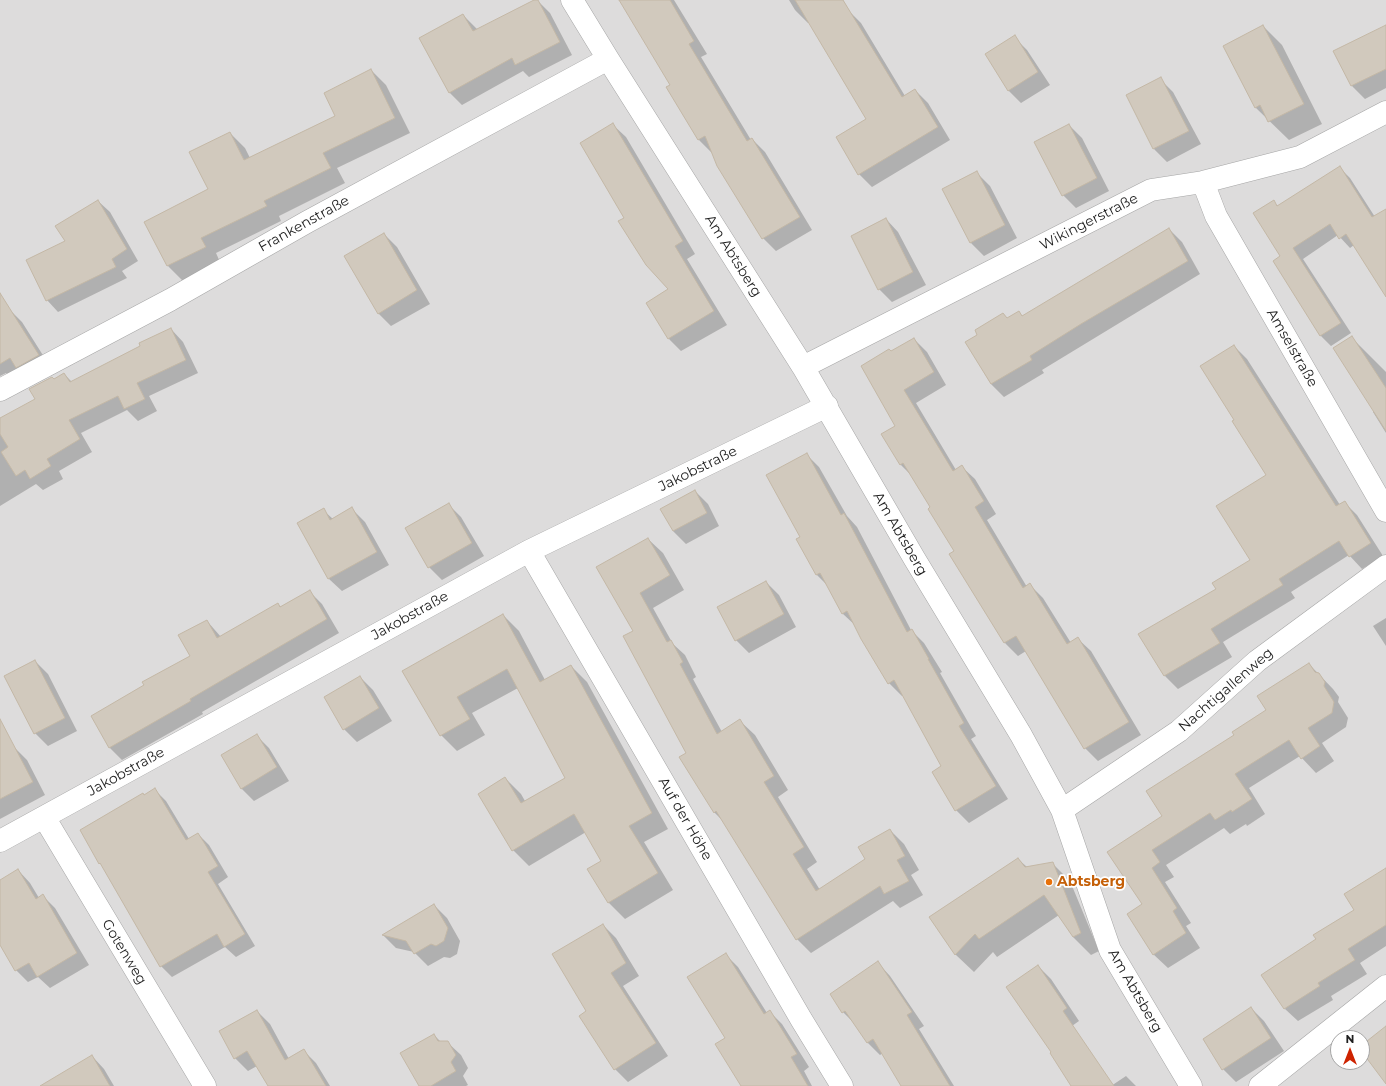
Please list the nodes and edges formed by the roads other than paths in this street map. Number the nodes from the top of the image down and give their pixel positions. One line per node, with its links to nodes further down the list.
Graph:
1 (572, 0): 2 (street, Am Abtsberg)
2 (608, 59): 5 (street, Am Abtsberg); 6 (street, Frankenstraße)
3 (1386, 112): 4 (street, Wikingerstraße)
4 (1203, 182): 5 (street, Wikingerstraße); 8 (street, Amselstraße)
5 (803, 367): 7 (street, Am Abtsberg)
6 (0, 390)
7 (827, 406): 9 (street, Jakobstraße); 11 (street, Am Abtsberg)
8 (1386, 511)
9 (529, 551): 12 (street, Jakobstraße); 16 (street, Auf der Höhe)
10 (1386, 566): 11 (street, Nachtigallenweg)
11 (1062, 810): 17 (street, Am Abtsberg)
12 (44, 817): 13 (street, Jakobstraße); 15 (street, Gotenweg)
13 (0, 841)
14 (1386, 986): 18 (street)
15 (205, 1086)
16 (842, 1086)
17 (1191, 1086)
18 (1260, 1086)

